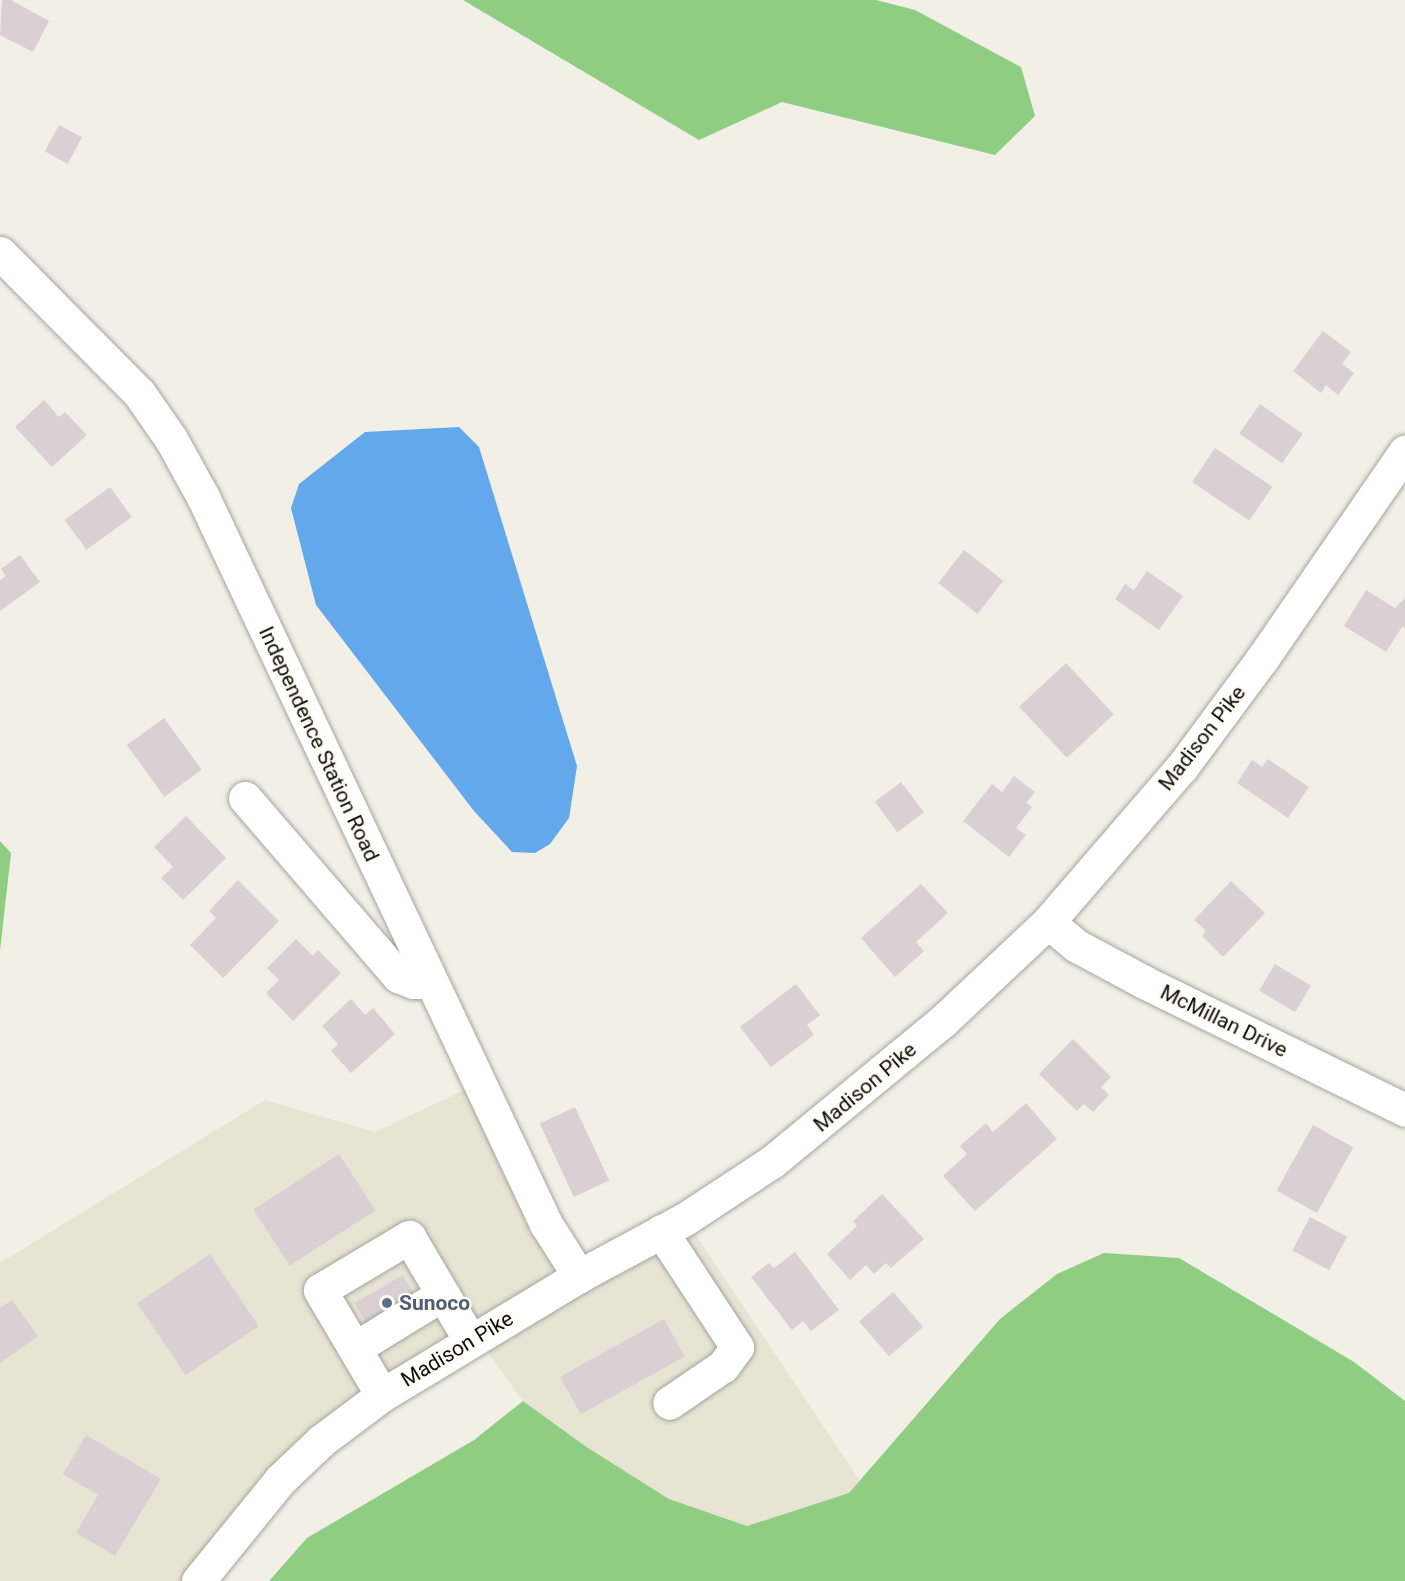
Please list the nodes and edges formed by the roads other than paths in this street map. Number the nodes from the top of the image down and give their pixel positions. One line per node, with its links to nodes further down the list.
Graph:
1 (0, 253): 5 (main road, Independence Station Road)
2 (1405, 452): 4 (main road, Madison Pike)
3 (245, 798): 5 (main road)
4 (1048, 922): 6 (main road, McMillan Drive); 7 (main road, Madison Pike)
5 (431, 982): 8 (main road, Independence Station Road)
6 (1405, 1110)
7 (661, 1231): 8 (main road, Madison Pike); 13 (main road)
8 (579, 1276): 10 (main road, Madison Pike)
9 (443, 1294): 10 (main road); 11 (main road); 11 (main road)
10 (470, 1340): 12 (main road, Madison Pike)
11 (355, 1348): 12 (main road)
12 (382, 1395): 14 (main road, Madison Pike)
13 (669, 1403)
14 (198, 1581)

